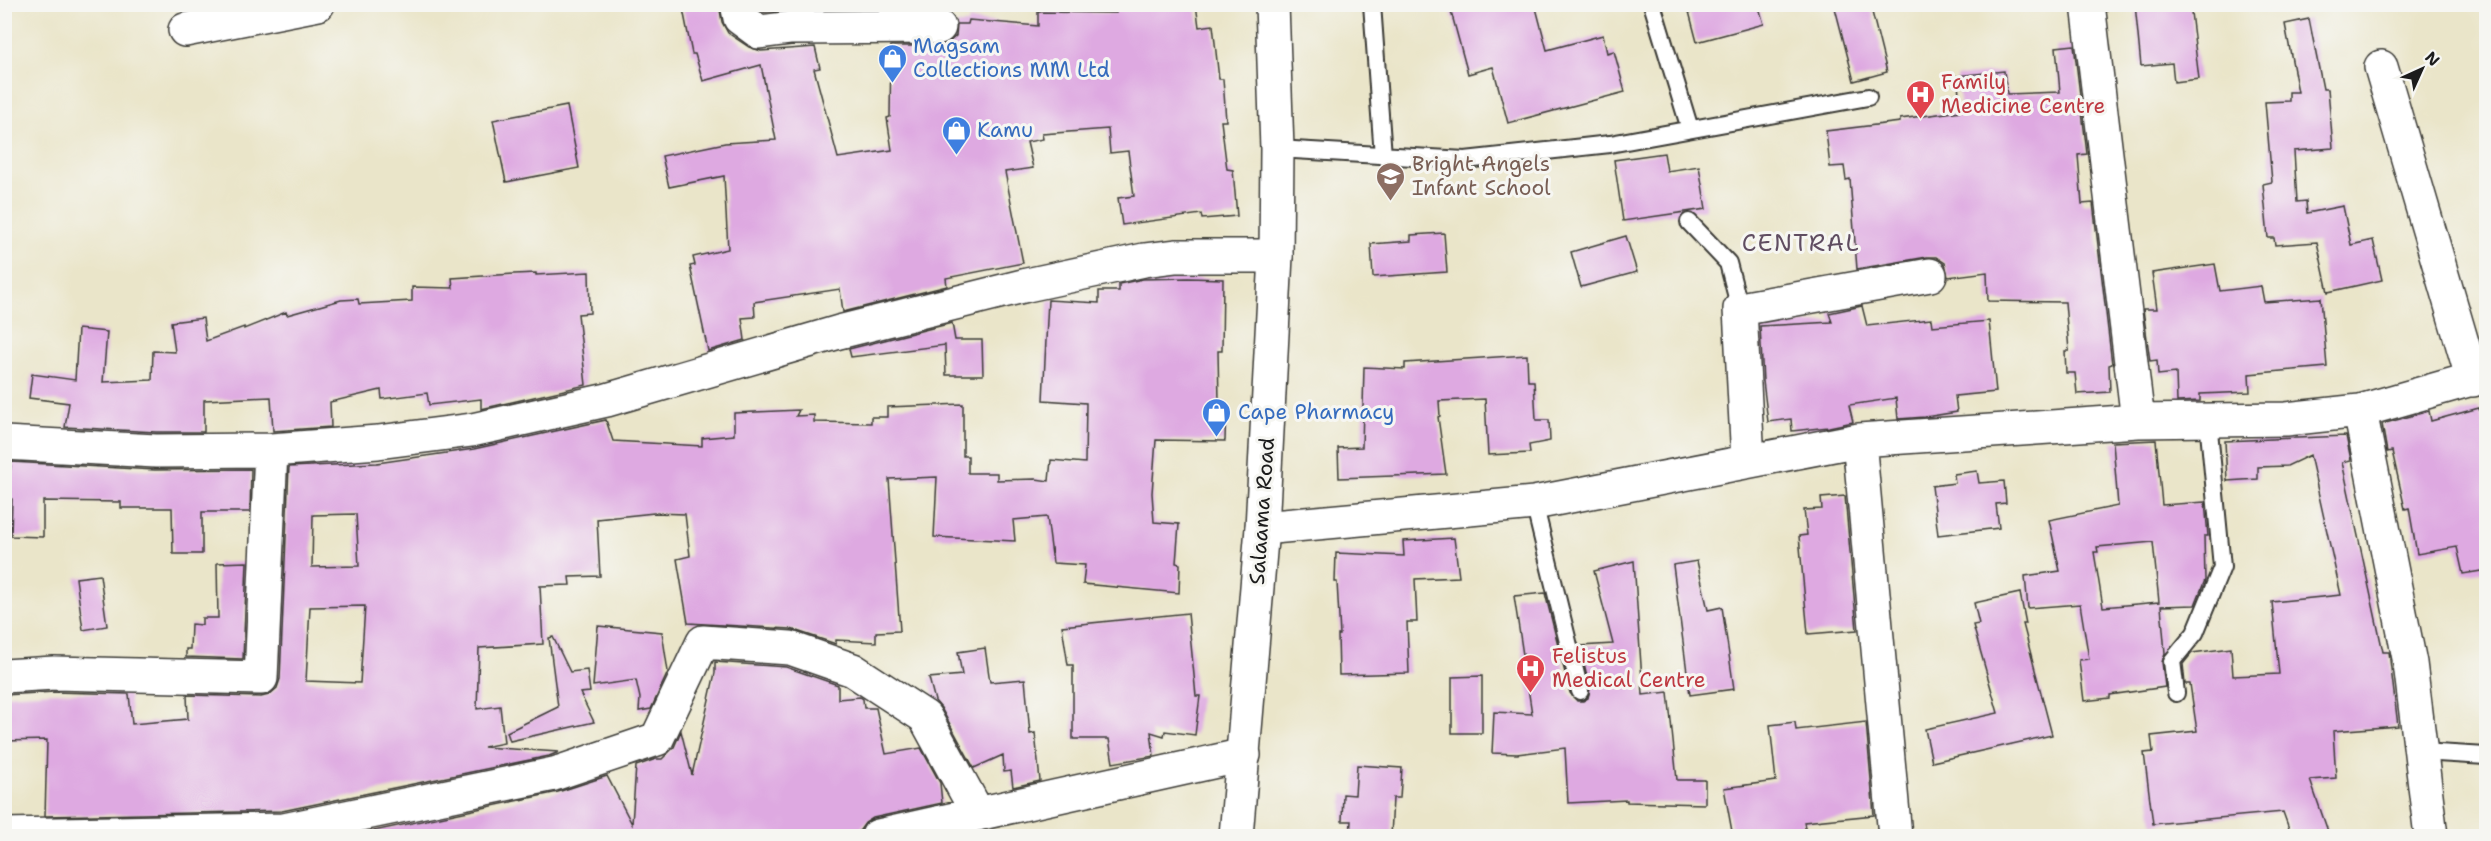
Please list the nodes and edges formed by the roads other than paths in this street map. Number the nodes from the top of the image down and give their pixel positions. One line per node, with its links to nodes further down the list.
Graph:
1 (318, 4): 8 (street)
2 (737, 4): 7 (street)
3 (1272, 4): 12 (street, Salaama Road)
4 (1372, 4): 13 (lane)
5 (1652, 4): 11 (lane)
6 (2088, 4): 21 (street)
7 (939, 27)
8 (184, 30)
9 (2381, 67): 18 (street)
10 (1868, 97): 11 (lane)
11 (1690, 129): 13 (lane)
12 (1277, 149): 13 (lane); 15 (street, Salaama Road)
13 (1383, 156)
14 (1689, 222): 17 (lane)
15 (1276, 256): 24 (street); 27 (street, Salaama Road)
16 (1930, 275): 17 (street)
17 (1740, 309): 25 (street)
18 (2480, 378): 19 (street)
19 (2360, 411): 20 (street); 31 (street)
20 (2208, 420): 21 (street); 30 (lane)
21 (2138, 421): 22 (street)
22 (1859, 440): 25 (street); 36 (street)
23 (4, 443): 24 (street)
24 (271, 450): 28 (street)
25 (1748, 461): 26 (street)
26 (1533, 502): 27 (street); 29 (lane)
27 (1262, 528): 32 (street, Salaama Road)
28 (4, 676)
29 (1580, 691)
30 (2176, 693)
31 (2421, 752): 33 (lane); 39 (street)
32 (1244, 755): 34 (street); 38 (street, Salaama Road)
33 (2487, 756)
34 (978, 814): 35 (street); 37 (street)
35 (4, 835)
36 (1888, 836)
37 (878, 837)
38 (1236, 837)
39 (2431, 837)

